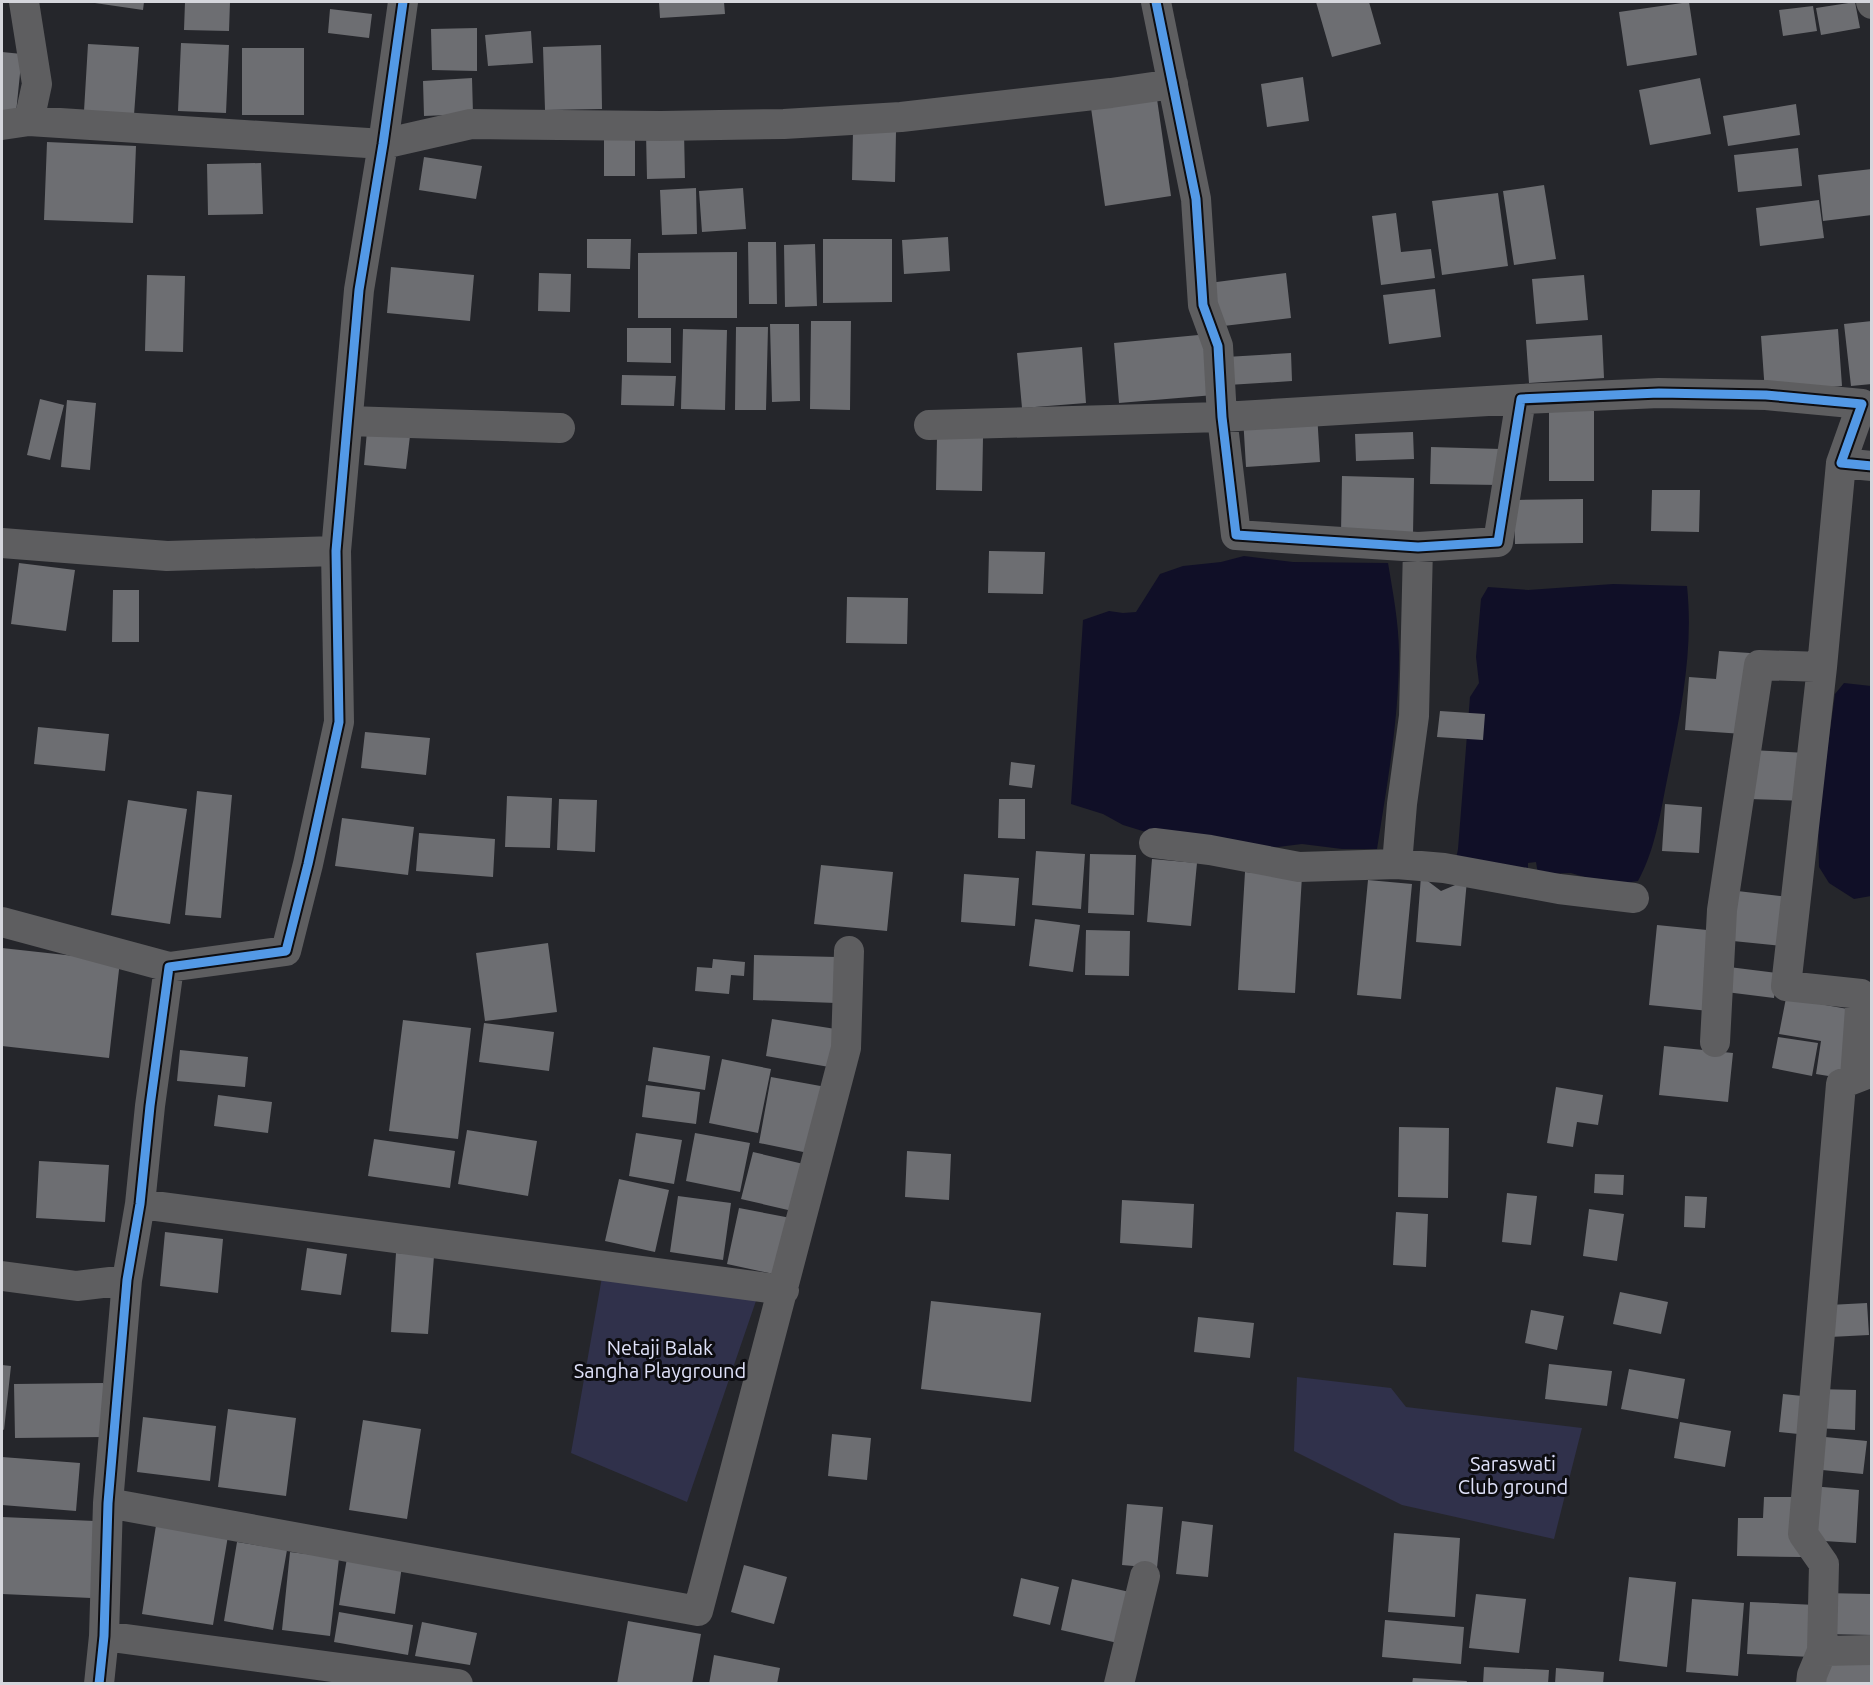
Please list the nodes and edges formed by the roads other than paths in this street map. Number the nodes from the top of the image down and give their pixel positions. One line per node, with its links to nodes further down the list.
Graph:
1 (24, 2): 5 (street)
2 (403, 2): 6 (street)
3 (1156, 2): 4 (street)
4 (1173, 84): 6 (street); 9 (street)
5 (15, 123): 6 (street)
6 (383, 144): 10 (street)
7 (1521, 399): 8 (street); 9 (street); 16 (street)
8 (1867, 404): 13 (street)
9 (1222, 417): 11 (street); 16 (street)
10 (348, 421): 12 (street); 17 (street)
11 (929, 426)
12 (560, 428)
13 (1841, 463): 14 (street); 18 (street)
14 (1872, 466)
15 (2, 543): 17 (street)
16 (1418, 547): 20 (street)
17 (336, 551): 24 (street)
18 (1822, 667): 25 (street); 26 (street)
19 (1154, 843): 20 (street)
20 (1397, 864): 21 (street)
21 (1634, 898)
22 (2, 922): 24 (street)
23 (849, 951): 30 (street)
24 (169, 967): 27 (street)
25 (1715, 1042)
26 (1863, 1075): 35 (street)
27 (140, 1204): 29 (street); 30 (street)
28 (2, 1276): 29 (street)
29 (127, 1280): 31 (street)
30 (784, 1290): 31 (street)
31 (108, 1503): 33 (street)
32 (1145, 1576): 38 (street)
33 (104, 1636): 36 (street); 37 (street)
34 (1872, 1650): 35 (street)
35 (1822, 1651): 39 (street)
36 (99, 1683)
37 (458, 1683)
38 (1119, 1683)
39 (1811, 1683)

